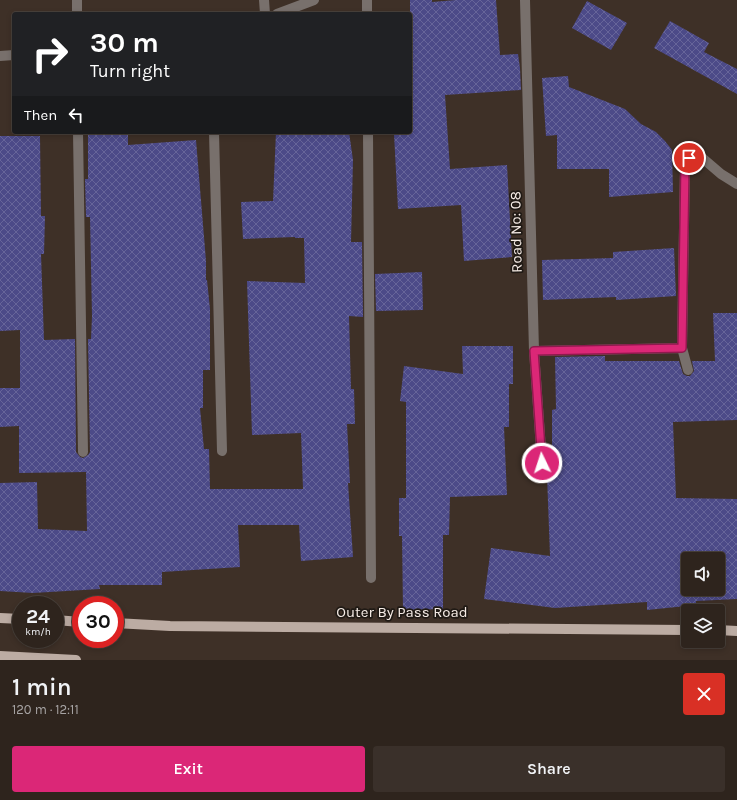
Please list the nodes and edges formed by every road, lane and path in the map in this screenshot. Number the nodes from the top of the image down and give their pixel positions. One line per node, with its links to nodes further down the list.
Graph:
1 (77, 0): 6 (street)
2 (264, 0): 7 (street)
3 (314, 0): 8 (street)
4 (367, 0): 9 (street)
5 (525, 0): 17 (street, Road No: 08)
6 (77, 12)
7 (265, 12)
8 (282, 12)
9 (367, 12)
10 (12, 55): 11 (street)
11 (0, 56)
12 (78, 134): 20 (street)
13 (214, 134): 19 (street)
14 (368, 134): 22 (street)
15 (737, 184): 16 (street)
16 (682, 348): 17 (street); 18 (street)
17 (534, 351): 21 (street, Road No: 08)
18 (688, 370)
19 (222, 451)
20 (83, 452)
21 (542, 463)
22 (371, 578)
23 (0, 618): 24 (main road)
24 (12, 619)
25 (124, 623): 26 (main road, Outer By Pass Road)
26 (681, 630)
27 (725, 630): 28 (main road)
28 (737, 630)
29 (0, 656): 30 (main road)
30 (76, 660)

